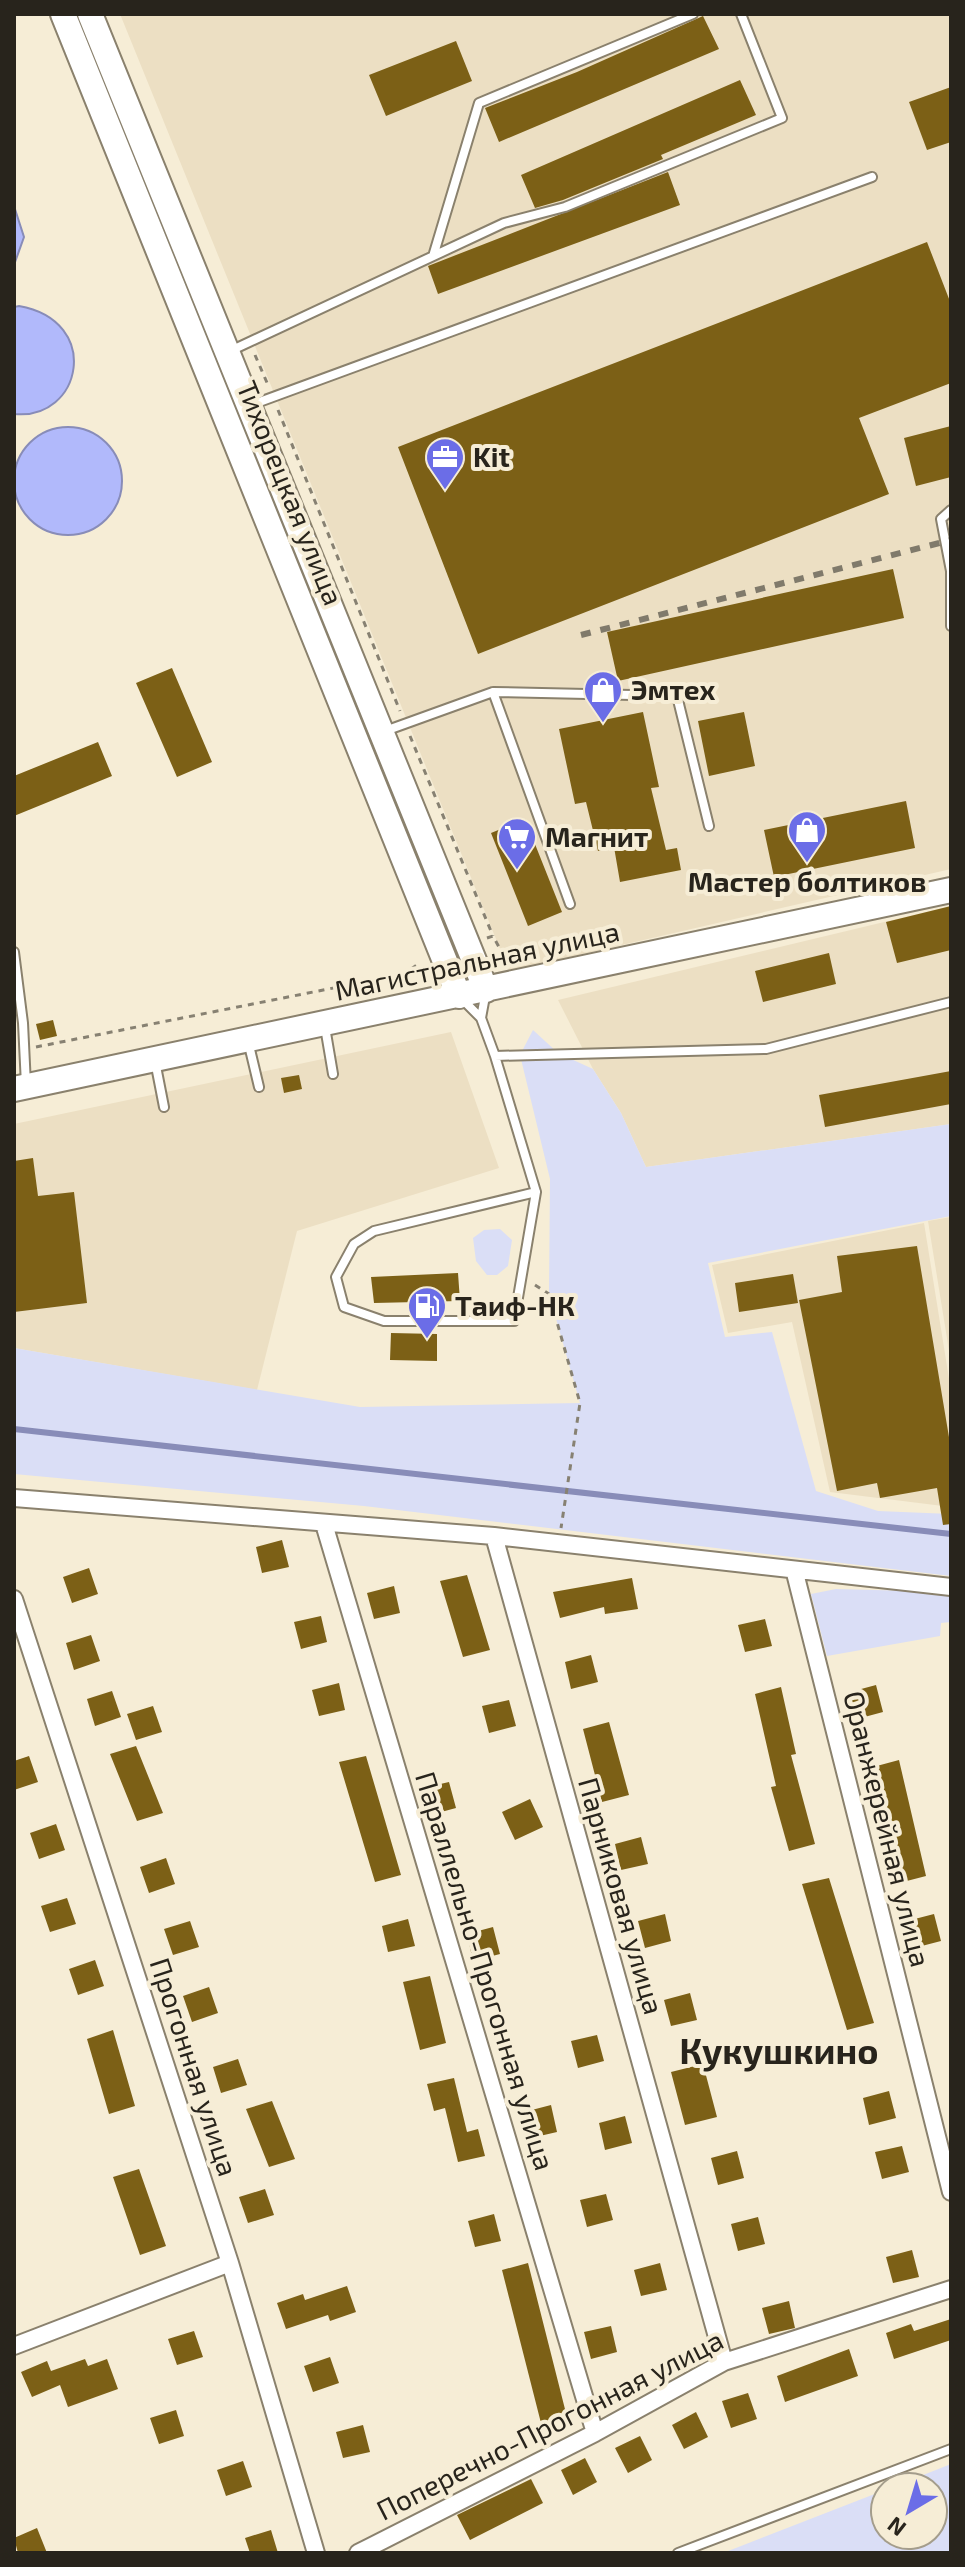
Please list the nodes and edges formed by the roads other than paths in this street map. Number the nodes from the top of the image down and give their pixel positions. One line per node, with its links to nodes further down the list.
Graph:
1 (63, 14): 18 (main road, Тихорецкая улица)
2 (90, 14): 7 (main road, Тихорецкая улица)
3 (693, 14): 6 (lane)
4 (741, 14): 6 (lane)
5 (872, 177): 8 (lane)
6 (434, 253): 7 (lane)
7 (238, 347): 8 (main road, Тихорецкая улица)
8 (250, 406): 12 (main road, Тихорецкая улица)
9 (951, 510): 10 (lane)
10 (951, 626)
11 (493, 692): 12 (lane); 13 (lane); 15 (lane)
12 (381, 732): 17 (main road, Тихорецкая улица)
13 (709, 826)
14 (951, 890): 17 (main road, Магистральная улица)
15 (570, 904)
16 (14, 952): 26 (lane)
17 (486, 990): 18 (main road, Магистральная улица); 20 (lane)
18 (459, 996): 20 (lane); 21 (main road, Магистральная улица)
19 (951, 1002): 23 (lane)
20 (481, 1018): 23 (lane)
21 (324, 1023): 22 (main road, Магистральная улица); 25 (lane)
22 (247, 1038): 24 (main road, Магистральная улица); 27 (lane)
23 (495, 1056): 29 (lane)
24 (154, 1058): 26 (main road, Магистральная улица); 28 (lane)
25 (333, 1074)
26 (20, 1087)
27 (259, 1087)
28 (164, 1107)
29 (536, 1192): 29 (lane)
30 (14, 1498): 31 (street)
31 (324, 1524): 32 (street); 41 (street, Параллельно-Прогонная улица)
32 (494, 1536): 33 (street); 40 (street, Парниковая улица)
33 (795, 1573): 34 (street); 36 (street, Оранжерейная улица)
34 (951, 1587)
35 (14, 1599): 37 (street, Прогонная улица)
36 (951, 2192)
37 (230, 2263): 39 (street); 43 (street, Прогонная улица)
38 (951, 2289): 40 (street, Поперечно-Прогонная улица)
39 (14, 2346)
40 (724, 2362): 41 (street, Поперечно-Прогонная улица)
41 (595, 2433): 44 (street, Поперечно-Прогонная улица)
42 (951, 2449): 45 (lane)
43 (316, 2553)
44 (358, 2553)
45 (678, 2553)

